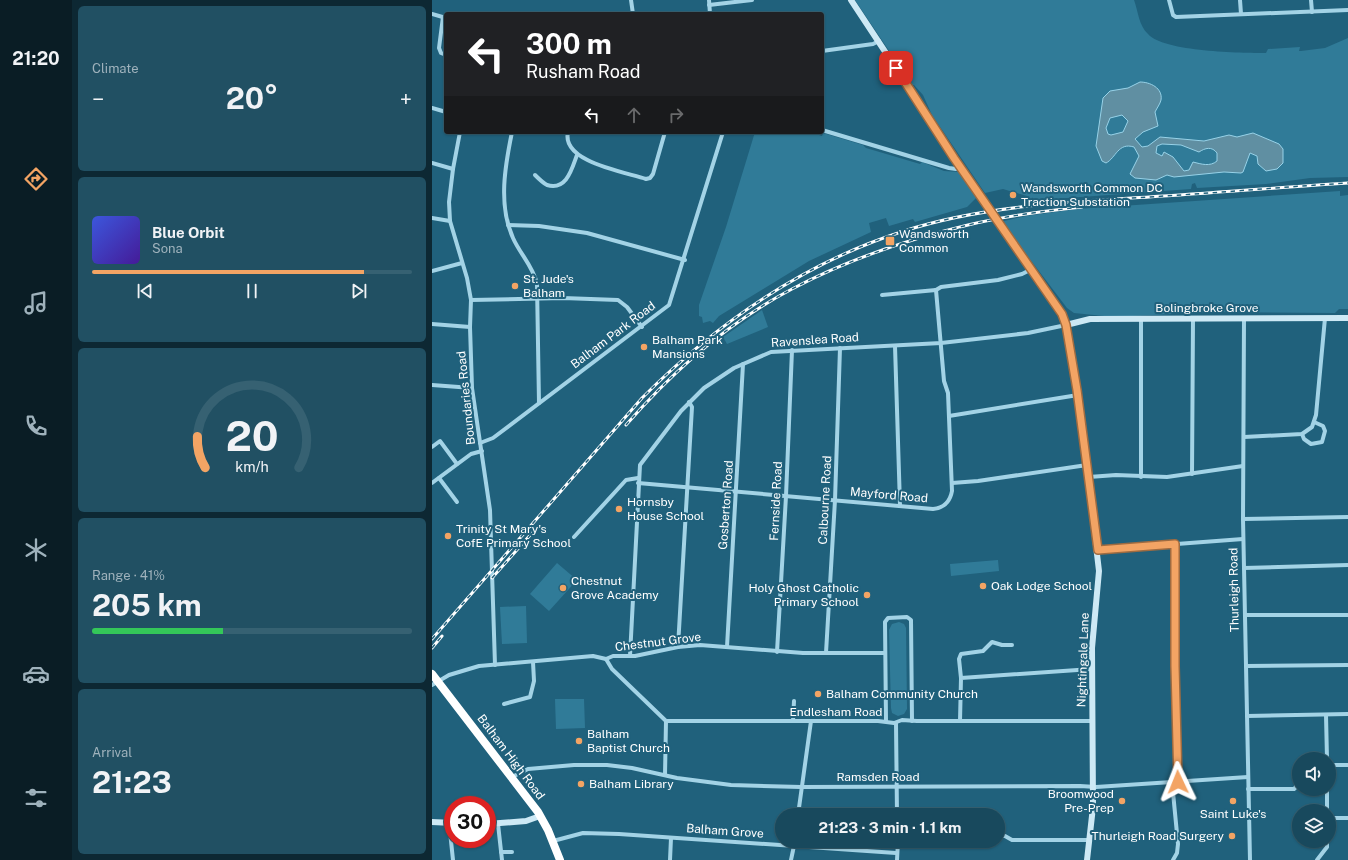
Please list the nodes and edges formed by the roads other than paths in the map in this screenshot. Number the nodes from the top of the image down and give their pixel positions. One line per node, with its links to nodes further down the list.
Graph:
1 (631, 0): 10 (street)
2 (709, 0): 8 (street)
3 (752, 0): 8 (street)
4 (851, 0): 17 (main road, Nightingale Lane)
5 (1169, 0): 14 (street)
6 (1240, 0): 14 (street)
7 (1311, 0): 12 (street)
8 (709, 5): 11 (street)
9 (1348, 10): 12 (street)
10 (633, 12)
11 (710, 12)
12 (1312, 12): 14 (street)
13 (432, 14): 15 (street)
14 (1241, 14)
15 (444, 18)
16 (444, 23): 19 (street)
17 (879, 41): 18 (street); 30 (main road, Nightingale Lane)
18 (824, 51)
19 (444, 54)
20 (432, 108): 21 (street)
21 (444, 111)
22 (824, 131): 30 (street)
23 (460, 134): 31 (street, Boundaries Road)
24 (512, 134): 35 (street)
25 (568, 134): 28 (street)
26 (664, 134): 28 (street)
27 (722, 134): 36 (street, Balham Park Road)
28 (577, 155): 32 (street)
29 (432, 163): 31 (street)
30 (961, 167): 38 (main road, Nightingale Lane, bridge)
31 (453, 169): 34 (street, Boundaries Road)
32 (535, 175)
33 (432, 218): 34 (street)
34 (450, 222): 37 (street, Boundaries Road)
35 (508, 225): 36 (street); 42 (street)
36 (685, 260): 52 (street, Balham Park Road)
37 (462, 263): 39 (street); 43 (street, Boundaries Road)
38 (1030, 270): 40 (street); 50 (main road, Nightingale Lane)
39 (432, 271)
40 (936, 290): 41 (street); 53 (street, Mayford Road)
41 (882, 295)
42 (538, 299): 43 (street); 52 (street); 62 (street)
43 (471, 300): 51 (street, Boundaries Road)
44 (1325, 318): 45 (main road, Bolingbroke Grove); 48 (main road, Bolingbroke Grove); 64 (street)
45 (1348, 318)
46 (1141, 319): 47 (main road, Bolingbroke Grove); 50 (main road, Bolingbroke Grove); 75 (street)
47 (1193, 319): 48 (main road, Bolingbroke Grove); 73 (street)
48 (1244, 319): 66 (street, Thurleigh Road)
49 (432, 324): 51 (street)
50 (1066, 325): 53 (street, Ravenslea Road); 60 (main road, Nightingale Lane)
51 (470, 327): 59 (street, Boundaries Road)
52 (642, 327): 62 (street, Balham Park Road)
53 (941, 343): 54 (street, Ravenslea Road); 63 (street, Mayford Road)
54 (895, 346): 55 (street, Ravenslea Road); 86 (street)
55 (840, 348): 56 (street, Ravenslea Road); 84 (street, Calbourne Road)
56 (792, 350): 57 (street, Ravenslea Road); 83 (street, Fernside Road)
57 (743, 364): 61 (street, Ravenslea Road); 82 (street, Gosberton Road)
58 (432, 385): 59 (street)
59 (472, 388): 67 (street, Boundaries Road)
60 (1078, 395): 63 (street); 71 (main road, Nightingale Lane)
61 (689, 402): 77 (street, Ravenslea Road); 81 (street)
62 (539, 403): 67 (street, Balham Park Road)
63 (949, 416): 79 (street, Mayford Road)
64 (1314, 422): 65 (street); 65 (street)
65 (1302, 434): 66 (street)
66 (1244, 437): 72 (street, Thurleigh Road)
67 (480, 443): 69 (street, Boundaries Road)
68 (432, 447): 70 (street)
69 (482, 451): 70 (street); 106 (street, Boundaries Road)
70 (457, 464): 76 (street)
71 (1087, 465): 74 (main road, Nightingale Lane); 79 (street)
72 (1243, 466): 73 (street); 88 (street, Thurleigh Road)
73 (1192, 474): 75 (street)
74 (1089, 477): 75 (street); 92 (main road, Nightingale Lane)
75 (1140, 477)
76 (439, 478): 78 (street); 85 (street)
77 (638, 478): 80 (street, Ravenslea Road); 89 (street)
78 (432, 483)
79 (952, 483): 86 (street, Mayford Road)
80 (638, 484): 81 (street, Mayford Road); 103 (street, Ravenslea Road)
81 (688, 487): 82 (street, Mayford Road); 98 (street)
82 (736, 492): 83 (street, Mayford Road); 99 (street, Gosberton Road)
83 (786, 496): 84 (street, Mayford Road); 100 (street, Fernside Road)
84 (835, 500): 86 (street, Mayford Road); 101 (street, Calbourne Road)
85 (457, 502)
86 (900, 506)
87 (1348, 517): 88 (street)
88 (1243, 519): 90 (street, Thurleigh Road)
89 (574, 537)
90 (1243, 539): 91 (street); 94 (street, Thurleigh Road)
91 (1175, 544): 92 (street); 133 (street)
92 (1098, 550): 109 (main road, Nightingale Lane)
93 (1348, 565): 94 (street)
94 (1244, 568): 95 (street, Thurleigh Road)
95 (1245, 615): 96 (street); 108 (street, Thurleigh Road)
96 (1348, 615)
97 (1012, 645): 111 (street)
98 (678, 647): 99 (street, Chestnut Grove); 103 (street, Chestnut Grove)
99 (727, 647): 100 (street, Chestnut Grove)
100 (776, 652): 101 (street, Chestnut Grove)
101 (826, 653): 102 (street, Chestnut Grove)
102 (885, 653): 121 (street); 124 (street)
103 (630, 656): 104 (street, Chestnut Grove)
104 (606, 659): 105 (street, Chestnut Grove); 118 (street)
105 (532, 662): 106 (street, Chestnut Grove); 114 (street)
106 (496, 665): 112 (street, Chestnut Grove)
107 (1348, 665): 108 (street)
108 (1246, 666): 117 (street, Thurleigh Road)
109 (1092, 669): 111 (street); 123 (main road, Nightingale Lane)
110 (432, 674): 112 (highway, Balham High Road)
111 (961, 678): 122 (street)
112 (435, 683): 130 (highway, Balham High Road)
113 (794, 701): 119 (street)
114 (504, 704)
115 (1348, 714): 116 (street)
116 (1326, 715): 117 (street); 126 (street)
117 (1247, 716): 131 (street, Thurleigh Road)
118 (666, 721): 119 (street, Endlesham Road); 129 (street)
119 (793, 721): 120 (street, Endlesham Road)
120 (811, 721): 124 (street, Endlesham Road); 135 (street)
121 (912, 721): 122 (street, Endlesham Road); 125 (street, Endlesham Road)
122 (960, 721): 123 (street, Endlesham Road)
123 (1092, 721): 136 (main road, Nightingale Lane)
124 (886, 722): 125 (street, Endlesham Road)
125 (896, 723): 134 (street)
126 (1327, 752)
127 (1336, 765): 128 (street)
128 (1348, 765)
129 (665, 775): 130 (street, Ramsden Road); 135 (street, Ramsden Road)
130 (512, 777): 141 (highway, Balham High Road)
131 (1248, 777): 133 (street, Ramsden Road); 137 (street, Thurleigh Road)
132 (1172, 782): 133 (street, Ramsden Road); 136 (street, Ramsden Road); 167 (street)
133 (1178, 782)
134 (897, 786): 135 (street, Ramsden Road); 136 (street, Ramsden Road); 140 (street)
135 (801, 787): 139 (street)
136 (1092, 787): 149 (main road, Nightingale Lane)
137 (1248, 789): 138 (street); 168 (street, Thurleigh Road)
138 (1292, 789)
139 (799, 808)
140 (897, 808)
141 (540, 816): 146 (main road); 150 (highway, Balham High Road)
142 (1336, 818): 143 (street)
143 (1348, 818)
144 (432, 822): 145 (main road)
145 (444, 822)
146 (498, 824): 157 (street)
147 (1005, 836): 149 (street)
148 (671, 838): 150 (street, Balham Grove); 151 (street, Balham Grove); 163 (street)
149 (1090, 840): 166 (main road, Nightingale Lane)
150 (553, 841): 162 (highway, Balham High Road)
151 (775, 842)
152 (452, 848): 160 (street)
153 (794, 848): 164 (street)
154 (846, 848): 159 (street, Balham Grove)
155 (897, 848): 159 (street)
156 (1326, 848): 169 (street)
157 (501, 852): 158 (street); 161 (street)
158 (512, 852)
159 (896, 853): 165 (street)
160 (453, 860)
161 (502, 860)
162 (560, 860)
163 (670, 860)
164 (791, 860)
165 (897, 860)
166 (1087, 860)
167 (1173, 860)
168 (1250, 860)
169 (1317, 860)

